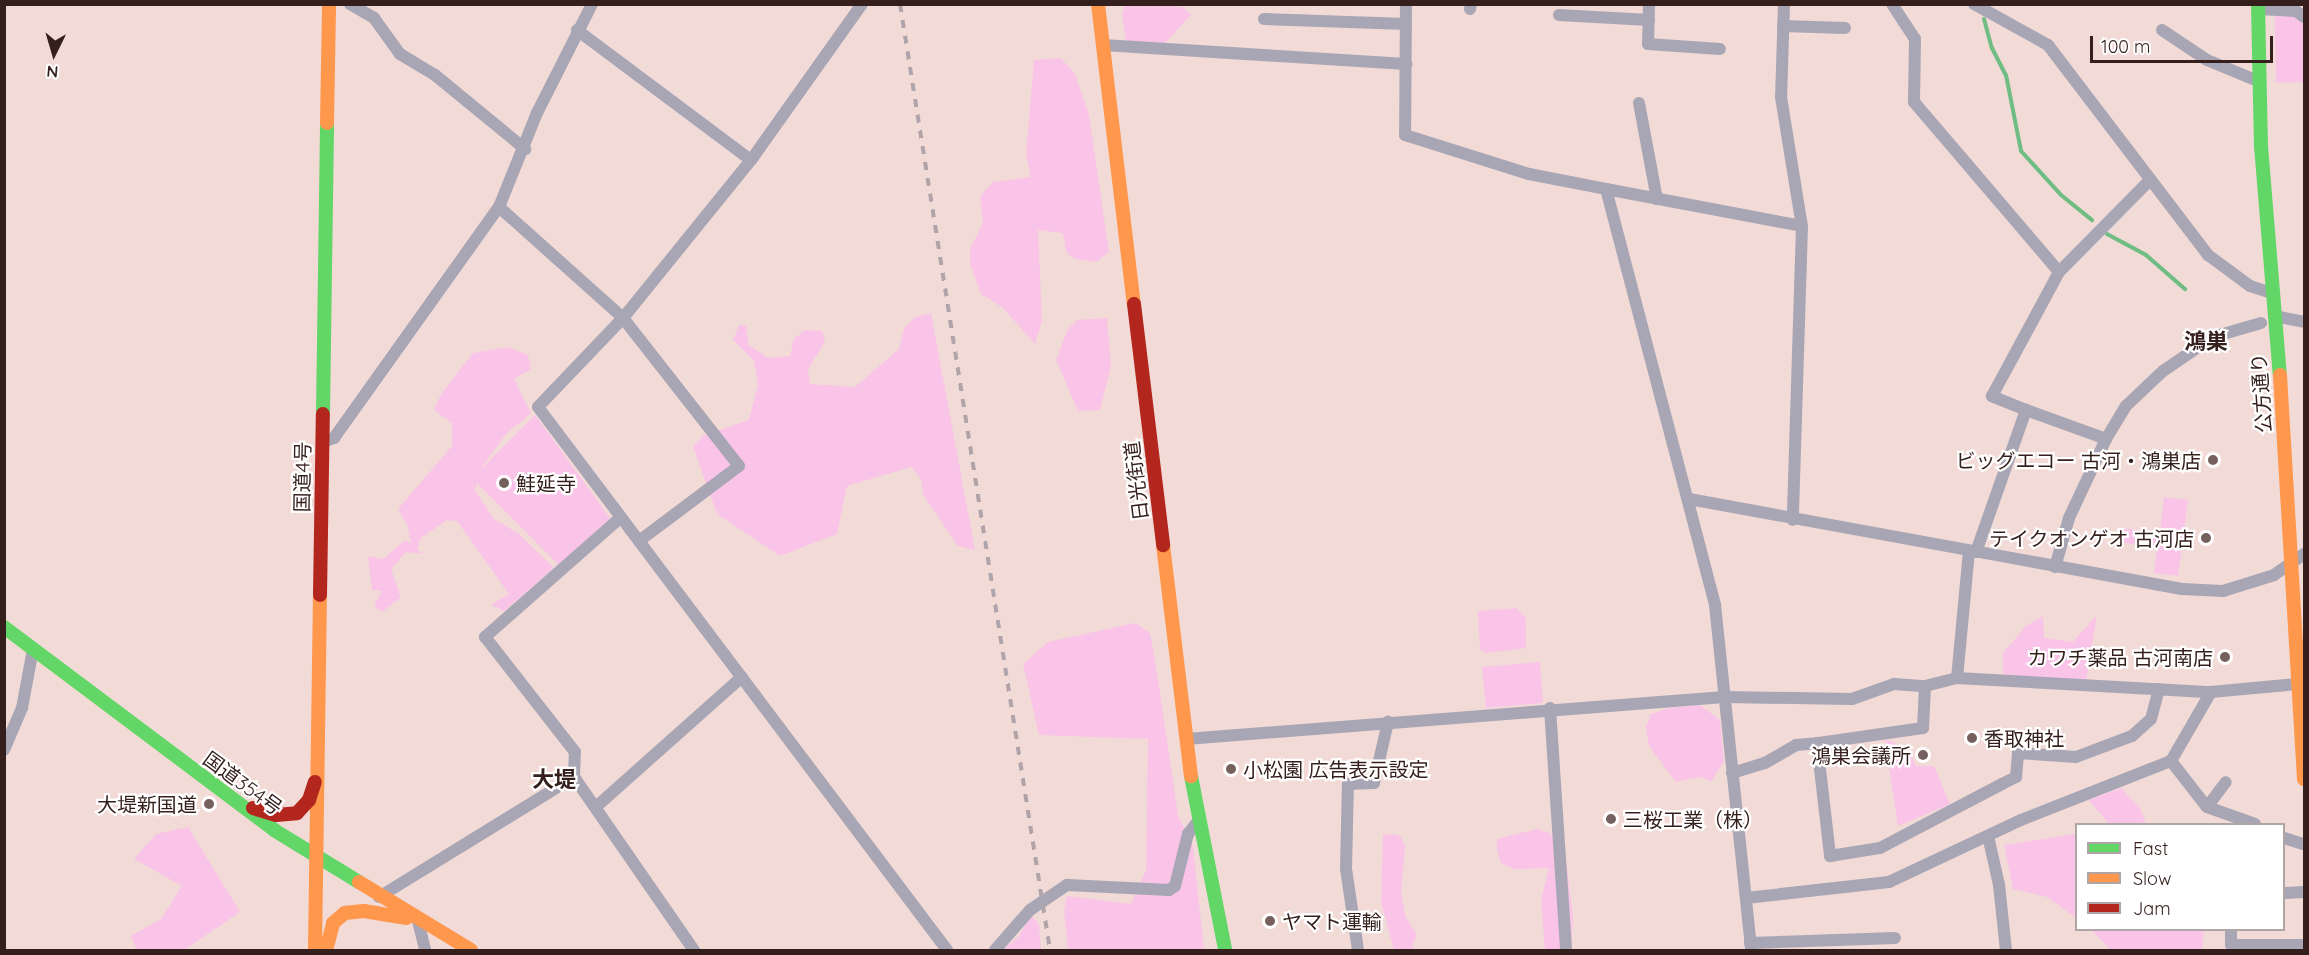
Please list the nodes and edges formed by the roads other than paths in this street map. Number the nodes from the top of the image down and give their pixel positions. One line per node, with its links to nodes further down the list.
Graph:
1 (329, 4): 41 (main road, 国道4号)
2 (350, 4): 26 (street)
3 (592, 4): 19 (street)
4 (862, 4): 27 (street)
5 (1098, 4): 21 (main road, 日光街道)
6 (1406, 4): 16 (street)
7 (1649, 4): 15 (street)
8 (1784, 4): 17 (street)
9 (1892, 4): 33 (street)
10 (1974, 4): 28 (street)
11 (2258, 7): 13 (street); 24 (main road, 公方通り)
12 (1559, 15): 15 (street)
13 (2304, 17)
14 (1264, 19): 16 (street)
15 (1649, 20): 22 (street)
16 (1406, 24): 23 (street)
17 (1784, 26): 18 (street); 32 (street)
18 (1845, 28)
19 (577, 30): 26 (street); 27 (street)
20 (2162, 30): 24 (street)
21 (1103, 45): 23 (street); 61 (main road, 日光街道)
22 (1720, 50)
23 (1406, 64): 29 (street)
24 (2260, 81): 34 (main road, 公方通り)
25 (1639, 103): 30 (street)
26 (525, 149): 31 (street)
27 (751, 160): 36 (street)
28 (2150, 180): 33 (street); 34 (street)
29 (1606, 189): 30 (street); 42 (street)
30 (1657, 199): 32 (street)
31 (499, 207): 36 (street); 41 (street)
32 (1802, 226): 44 (street)
33 (2059, 272): 39 (street)
34 (2272, 293): 35 (main road, 公方通り)
35 (2274, 316): 37 (street); 48 (main road, 公方通り)
36 (623, 318): 43 (street); 45 (street)
37 (2304, 322)
38 (2261, 323): 40 (street)
39 (2026, 410): 40 (street); 46 (street)
40 (2106, 439): 49 (street)
41 (322, 442): 65 (main road, 国道4号)
42 (1689, 499): 44 (street); 58 (street)
43 (620, 518): 45 (street); 67 (street)
44 (1793, 520): 46 (street)
45 (639, 541): 53 (street)
46 (1972, 552): 49 (street); 54 (street)
47 (2304, 554): 48 (street)
48 (2291, 565): 49 (street); 52 (main road, 公方通り)
49 (2055, 567)
50 (4, 627): 51 (main road, 国道354号)
51 (33, 649): 63 (street); 70 (main road, 国道354号)
52 (2300, 676): 57 (street); 68 (main road, 公方通り)
53 (742, 677): 71 (street); 93 (street)
54 (1957, 678): 55 (street); 56 (street)
55 (1925, 686): 58 (street); 62 (street)
56 (2159, 689): 57 (street); 62 (street)
57 (2211, 692): 64 (street)
58 (1724, 697): 59 (street); 66 (street)
59 (1550, 708): 60 (street); 97 (street)
60 (1388, 722): 61 (street); 96 (street)
61 (1186, 739): 73 (main road, 日光街道)
62 (1817, 743): 66 (street)
63 (4, 750)
64 (2171, 761): 72 (street); 75 (street)
65 (318, 767): 70 (main road); 78 (main road, 国道4号)
66 (1732, 773): 82 (street)
67 (574, 777): 71 (street); 81 (street)
68 (2304, 779)
69 (2226, 782): 72 (street)
70 (234, 801): 78 (main road, 国道354号)
71 (597, 806): 92 (street)
72 (2208, 807): 74 (street)
73 (1199, 820): 94 (street); 95 (main road, 日光街道)
74 (2250, 823)
75 (1988, 836): 82 (street); 98 (street)
76 (2285, 839): 77 (street)
77 (2304, 844)
78 (317, 858): 81 (main road, 国道354号); 88 (main road, 国道4号)
79 (2285, 892): 80 (street)
80 (2304, 892)
81 (379, 897): 83 (main road, 国道354号)
82 (1746, 898): 87 (street)
83 (418, 921): 89 (main road); 90 (street); 91 (main road, 国道354号)
84 (2231, 931): 86 (street)
85 (1895, 938): 87 (street)
86 (2304, 945)
87 (1750, 947)
88 (315, 951)
89 (326, 951)
90 (424, 951)
91 (471, 951)
92 (694, 951)
93 (947, 951)
94 (995, 951)
95 (1225, 951)
96 (1358, 951)
97 (1566, 951)
98 (2006, 951)

